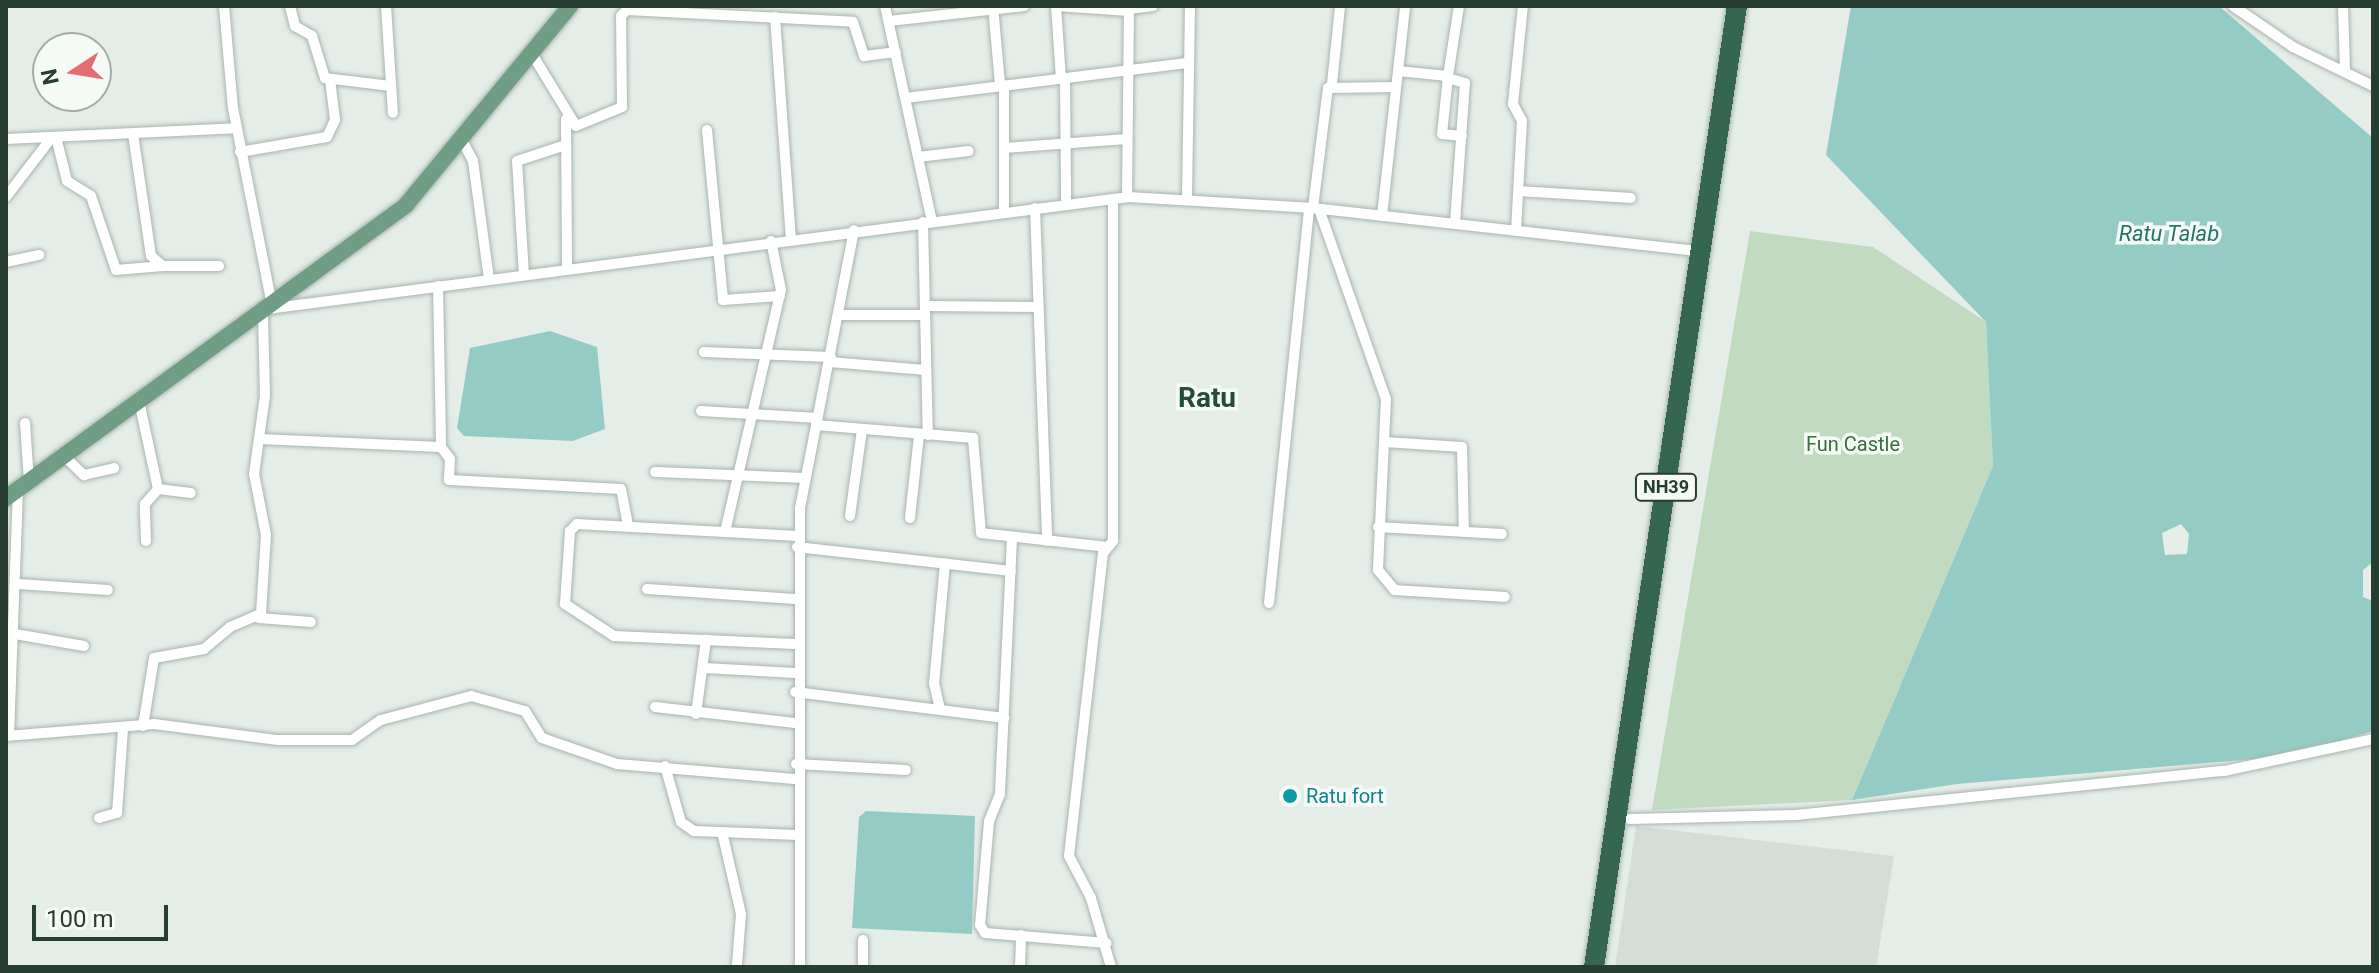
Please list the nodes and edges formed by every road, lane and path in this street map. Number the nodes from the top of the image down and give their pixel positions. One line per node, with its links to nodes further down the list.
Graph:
1 (224, 6): 42 (street)
2 (290, 6): 33 (street)
3 (386, 6): 36 (street)
4 (570, 6): 26 (main road)
5 (885, 6): 24 (street)
6 (993, 6): 7 (street); 22 (street); 35 (street)
7 (1024, 6)
8 (1056, 6): 9 (street); 32 (street)
9 (1069, 6): 20 (street)
10 (1153, 6): 20 (street)
11 (1190, 6): 27 (street)
12 (1340, 6): 34 (street)
13 (1405, 6): 29 (street)
14 (1459, 6): 31 (street)
15 (1523, 6): 56 (street)
16 (1737, 6): 74 (highway, NH39)
17 (1749, 6): 153 (highway, NH39)
18 (2233, 6): 28 (street)
19 (2343, 6): 28 (street)
20 (1129, 8): 30 (street)
21 (707, 10): 23 (street); 41 (street)
22 (934, 10): 24 (street)
23 (780, 14): 25 (street); 71 (street)
24 (889, 21): 25 (street)
25 (896, 52): 39 (street)
26 (532, 54): 41 (street); 50 (main road)
27 (1189, 63): 30 (street); 59 (street)
28 (2345, 70): 37 (street)
29 (1398, 71): 31 (street); 38 (street)
30 (1127, 73): 32 (street); 47 (street)
31 (1446, 77): 45 (street); 45 (street)
32 (1063, 78): 35 (street); 49 (street)
33 (330, 82): 36 (street); 54 (street)
34 (1332, 84): 38 (street); 64 (street)
35 (1002, 85): 39 (street); 52 (street)
36 (391, 86): 40 (street)
37 (2373, 86)
38 (1396, 87): 66 (street)
39 (906, 98): 55 (street)
40 (393, 113)
41 (566, 119): 51 (street)
42 (236, 128): 44 (street); 54 (street)
43 (707, 130): 73 (street)
44 (133, 134): 48 (street); 77 (street)
45 (1462, 136): 68 (street)
46 (6, 139): 48 (street)
47 (1127, 139): 49 (street); 58 (street)
48 (53, 141): 57 (street); 77 (street)
49 (1065, 141): 52 (street); 62 (street)
50 (463, 142): 81 (street); 85 (main road)
51 (566, 145): 79 (street); 80 (street)
52 (1004, 148): 65 (street)
53 (969, 151): 55 (street)
54 (240, 152): 85 (street)
55 (918, 157): 67 (street)
56 (1519, 191): 60 (street); 70 (street)
57 (6, 197)
58 (1127, 197): 59 (street); 61 (street)
59 (1187, 197): 64 (street)
60 (1631, 198)
61 (1113, 199): 62 (street); 121 (street)
62 (1066, 205): 63 (street)
63 (1035, 208): 65 (street); 84 (street)
64 (1314, 209): 66 (street); 100 (street); 129 (street)
65 (1004, 212): 67 (street)
66 (1382, 216): 68 (street)
67 (928, 221): 69 (street); 86 (street)
68 (1455, 224): 70 (street)
69 (854, 230): 71 (street); 87 (street)
70 (1516, 231): 74 (street)
71 (791, 239): 72 (street)
72 (771, 241): 73 (street); 83 (street)
73 (713, 249): 79 (street); 83 (street)
74 (1699, 251): 164 (highway, NH39)
75 (39, 255): 76 (street)
76 (6, 262)
77 (163, 266): 78 (street)
78 (219, 266)
79 (567, 269): 80 (street)
80 (524, 275): 81 (street)
81 (489, 279): 82 (street)
82 (438, 286): 85 (street); 101 (street)
83 (780, 296): 89 (street)
84 (1037, 307): 86 (street); 119 (street)
85 (267, 309): 92 (main road); 99 (street)
86 (925, 311): 87 (street); 91 (street)
87 (839, 315): 90 (street)
88 (704, 352): 89 (street)
89 (766, 355): 90 (street); 94 (street)
90 (831, 360): 91 (street); 95 (street)
91 (926, 370): 98 (street)
92 (139, 401): 102 (main road); 107 (street)
93 (701, 411): 94 (street)
94 (753, 414): 95 (street); 105 (street)
95 (817, 422): 97 (street); 106 (street)
96 (25, 423): 108 (street)
97 (862, 430): 98 (street); 110 (street)
98 (923, 435): 111 (street); 117 (street)
99 (259, 439): 101 (street); 130 (street)
100 (1385, 442): 113 (street); 115 (street)
101 (441, 447): 112 (street)
102 (64, 456): 103 (street); 108 (main road)
103 (114, 468)
104 (655, 472): 105 (street)
105 (740, 472): 106 (street); 114 (street)
106 (806, 478): 120 (street)
107 (158, 489): 109 (street); 118 (street)
108 (14, 491): 124 (street)
109 (191, 493)
110 (850, 516)
111 (910, 518)
112 (628, 526): 114 (street); 133 (street)
113 (1378, 527): 115 (street); 127 (street)
114 (725, 532): 120 (street)
115 (1464, 532): 116 (street)
116 (1502, 534)
117 (1012, 538): 119 (street); 123 (street)
118 (146, 541)
119 (1047, 541): 121 (street)
120 (797, 542): 122 (street); 128 (street)
121 (1107, 547): 158 (street)
122 (945, 563): 123 (street); 140 (street)
123 (1011, 571): 142 (street)
124 (18, 584): 126 (street); 132 (street)
125 (647, 589): 128 (street)
126 (108, 590)
127 (1505, 597)
128 (795, 599): 134 (street)
129 (1269, 603)
130 (259, 618): 131 (street); 144 (street)
131 (311, 622)
132 (15, 634): 135 (street); 146 (street)
133 (706, 640): 134 (street); 136 (street)
134 (795, 644): 137 (street)
135 (84, 646)
136 (705, 668): 137 (street); 141 (street)
137 (795, 673): 138 (street)
138 (795, 692): 140 (street); 143 (street)
139 (655, 707): 141 (street)
140 (940, 709): 142 (street)
141 (696, 714): 143 (street)
142 (1004, 718): 156 (street)
143 (795, 723): 148 (street)
144 (143, 726): 145 (street); 149 (street)
145 (123, 730): 146 (street); 152 (street)
146 (8, 736)
147 (2373, 739): 153 (street)
148 (796, 764): 150 (street); 151 (street)
149 (665, 766): 151 (street); 155 (street)
150 (906, 770)
151 (797, 779): 154 (street)
152 (99, 818)
153 (1629, 819): 165 (highway, NH39)
154 (798, 835): 155 (street); 160 (street)
155 (723, 836): 159 (street)
156 (1021, 935): 158 (street); 162 (street)
157 (863, 940): 161 (street)
158 (1107, 943): 163 (street)
159 (737, 965)
160 (800, 967)
161 (863, 967)
162 (1020, 967)
163 (1111, 967)
164 (1594, 967)
165 (1606, 967)

